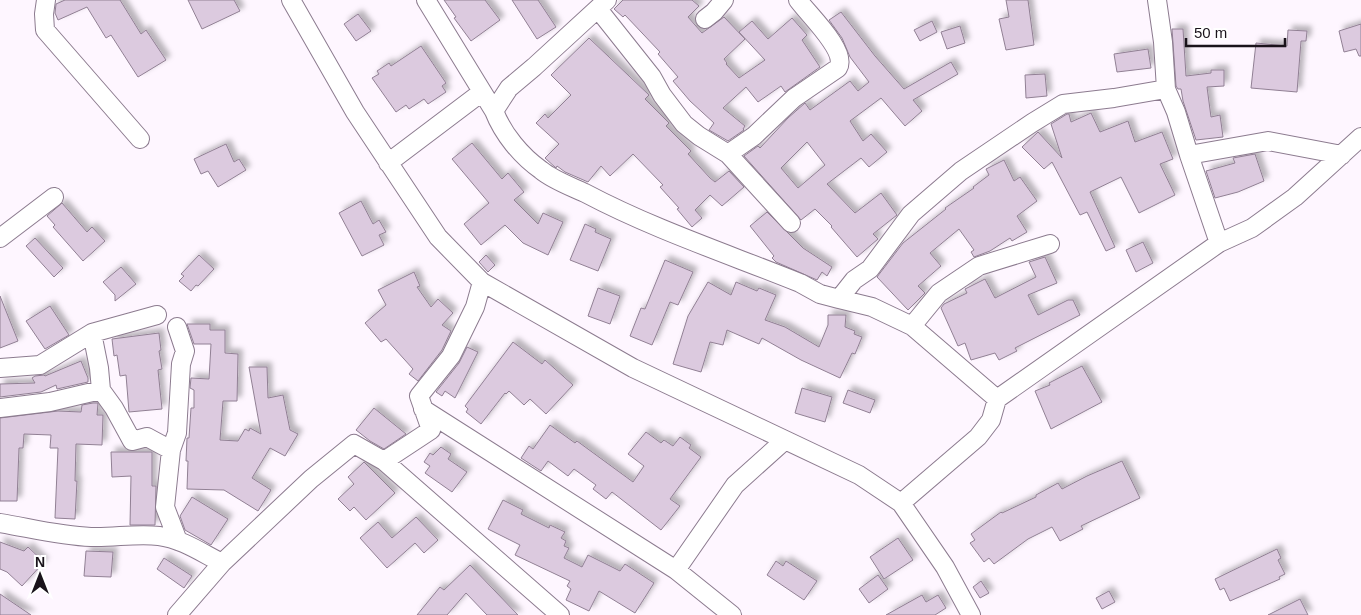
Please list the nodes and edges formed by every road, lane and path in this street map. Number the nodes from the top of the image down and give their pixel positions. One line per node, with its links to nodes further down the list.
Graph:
1 (46, 0): 13 (street)
2 (291, 0): 17 (street)
3 (426, 0): 10 (street)
4 (724, 0): 8 (street)
5 (798, 0): 14 (street)
6 (1157, 0): 9 (street)
7 (602, 4): 11 (street); 14 (street)
8 (704, 19)
9 (1166, 89): 15 (street); 24 (street)
10 (482, 92): 11 (street); 17 (street)
11 (494, 111): 24 (street)
12 (1361, 137): 16 (street)
13 (140, 139)
14 (728, 154): 19 (street)
15 (1188, 155): 16 (street); 21 (street)
16 (1342, 155): 21 (street)
17 (388, 163): 23 (street)
18 (54, 198): 20 (street)
19 (791, 223)
20 (0, 238)
21 (1219, 243): 31 (street)
22 (1050, 244): 26 (street)
23 (482, 282): 33 (street); 34 (street)
24 (839, 299): 26 (street)
25 (157, 314): 28 (street)
26 (912, 326): 31 (street)
27 (177, 327): 35 (street)
28 (92, 333): 29 (street); 30 (street)
29 (0, 368)
30 (101, 390): 32 (street); 35 (street)
31 (997, 399): 37 (street)
32 (0, 408)
33 (423, 409): 36 (street); 41 (street)
34 (785, 440): 37 (street); 41 (street)
35 (171, 450): 39 (street)
36 (384, 461): 40 (street); 43 (street)
37 (901, 503): 45 (street)
38 (0, 523): 39 (street)
39 (178, 541): 40 (street)
40 (222, 563): 42 (street)
41 (676, 570): 44 (street)
42 (177, 615)
43 (560, 615)
44 (732, 615)
45 (971, 615)

